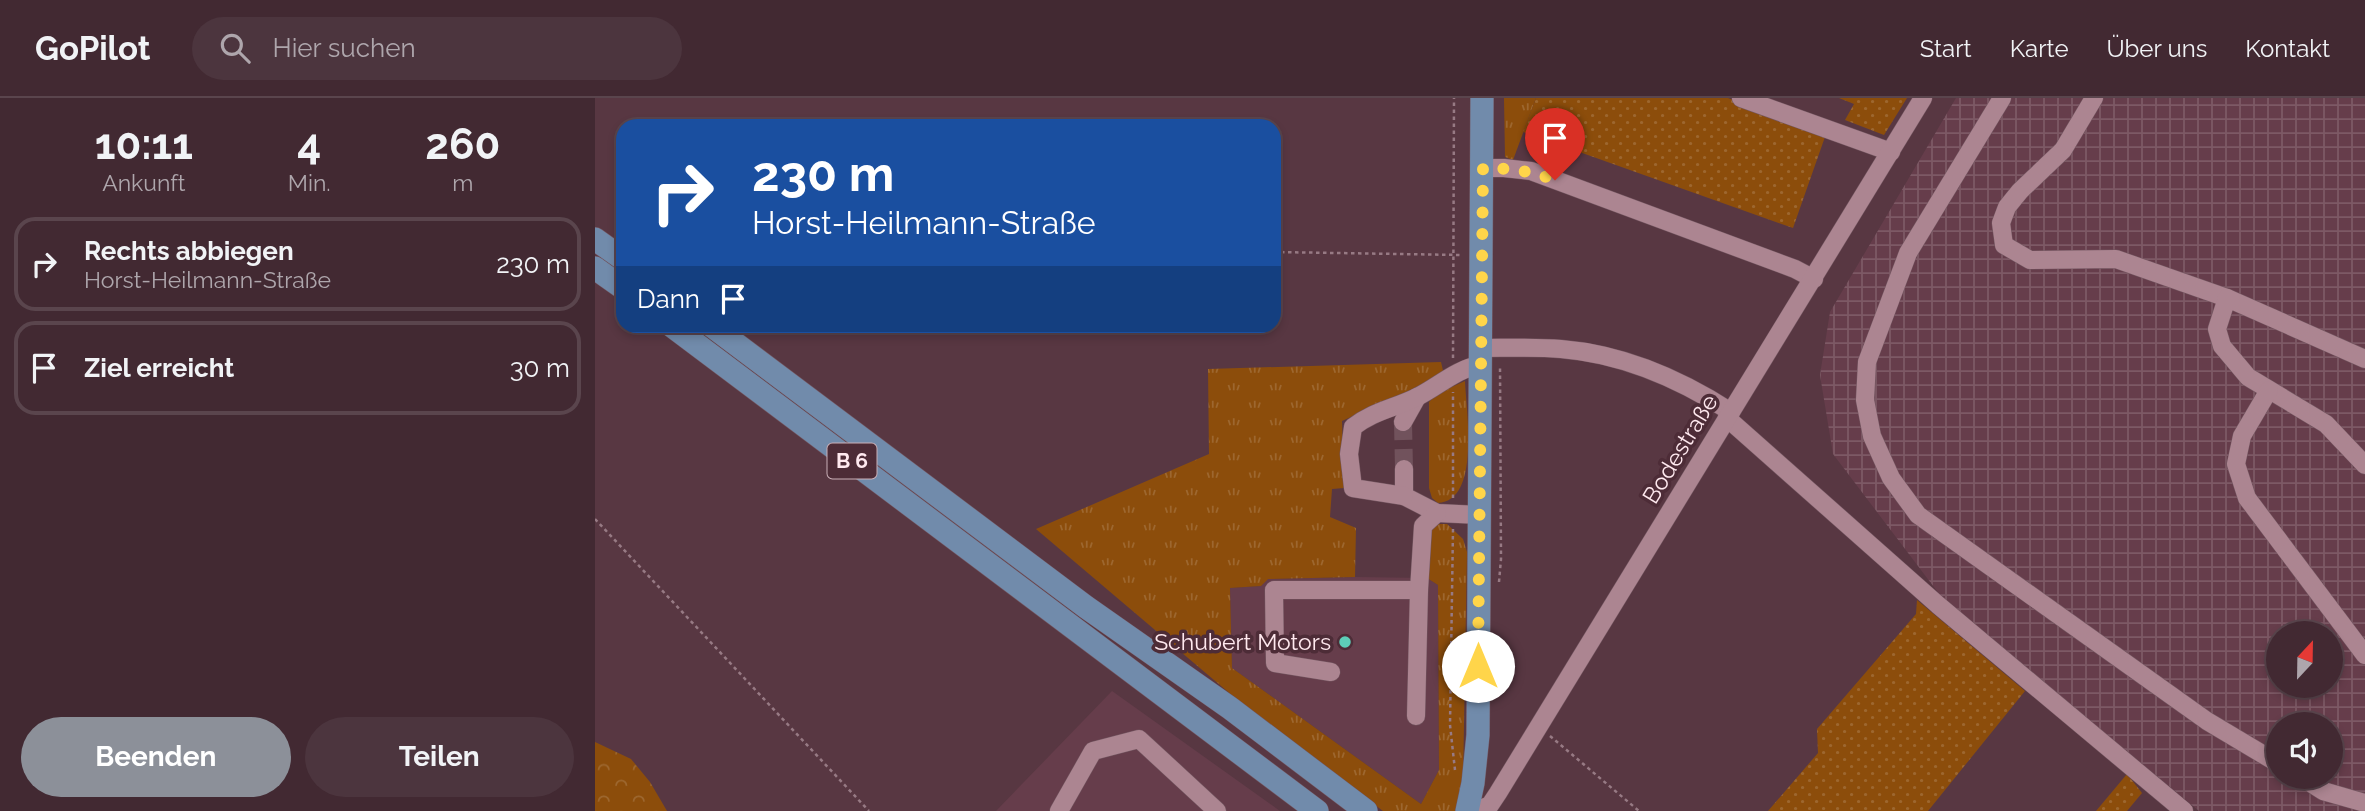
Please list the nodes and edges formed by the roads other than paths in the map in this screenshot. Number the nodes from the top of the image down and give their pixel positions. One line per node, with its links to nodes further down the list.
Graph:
1 (1482, 98): 7 (main road)
2 (1741, 98): 6 (street)
3 (1923, 98): 6 (street, Bodestraße)
4 (2002, 98): 31 (street)
5 (2094, 98): 13 (street)
6 (1891, 152): 11 (street, Bodestraße)
7 (1483, 168): 11 (street); 16 (main road)
8 (595, 239): 9 (main road)
9 (616, 255)
10 (595, 268): 12 (main road)
11 (1814, 279): 20 (street, Bodestraße)
12 (616, 283)
13 (2227, 299): 17 (street); 18 (street)
14 (681, 333): 37 (main road, B 6)
15 (721, 333): 38 (main road, B 6)
16 (1481, 356): 19 (street); 20 (street); 26 (main road)
17 (2365, 359)
18 (2269, 390): 22 (street); 28 (street)
19 (1417, 397): 21 (street); 24 (street)
20 (1729, 415): 35 (street, Bodestraße); 39 (street)
21 (1409, 422)
22 (2365, 465)
23 (1410, 469): 24 (street)
24 (1410, 499): 25 (street)
25 (1445, 514): 26 (street); 27 (street)
26 (1480, 515): 35 (main road)
27 (1419, 590): 29 (street); 30 (street)
28 (2365, 654)
29 (1331, 673)
30 (1416, 716)
31 (2266, 756)
32 (2321, 789): 33 (street)
33 (2365, 803)
34 (1066, 807): 36 (street)
35 (1468, 808)
36 (1217, 811)
37 (1317, 811)
38 (1366, 811)
39 (2184, 811)

